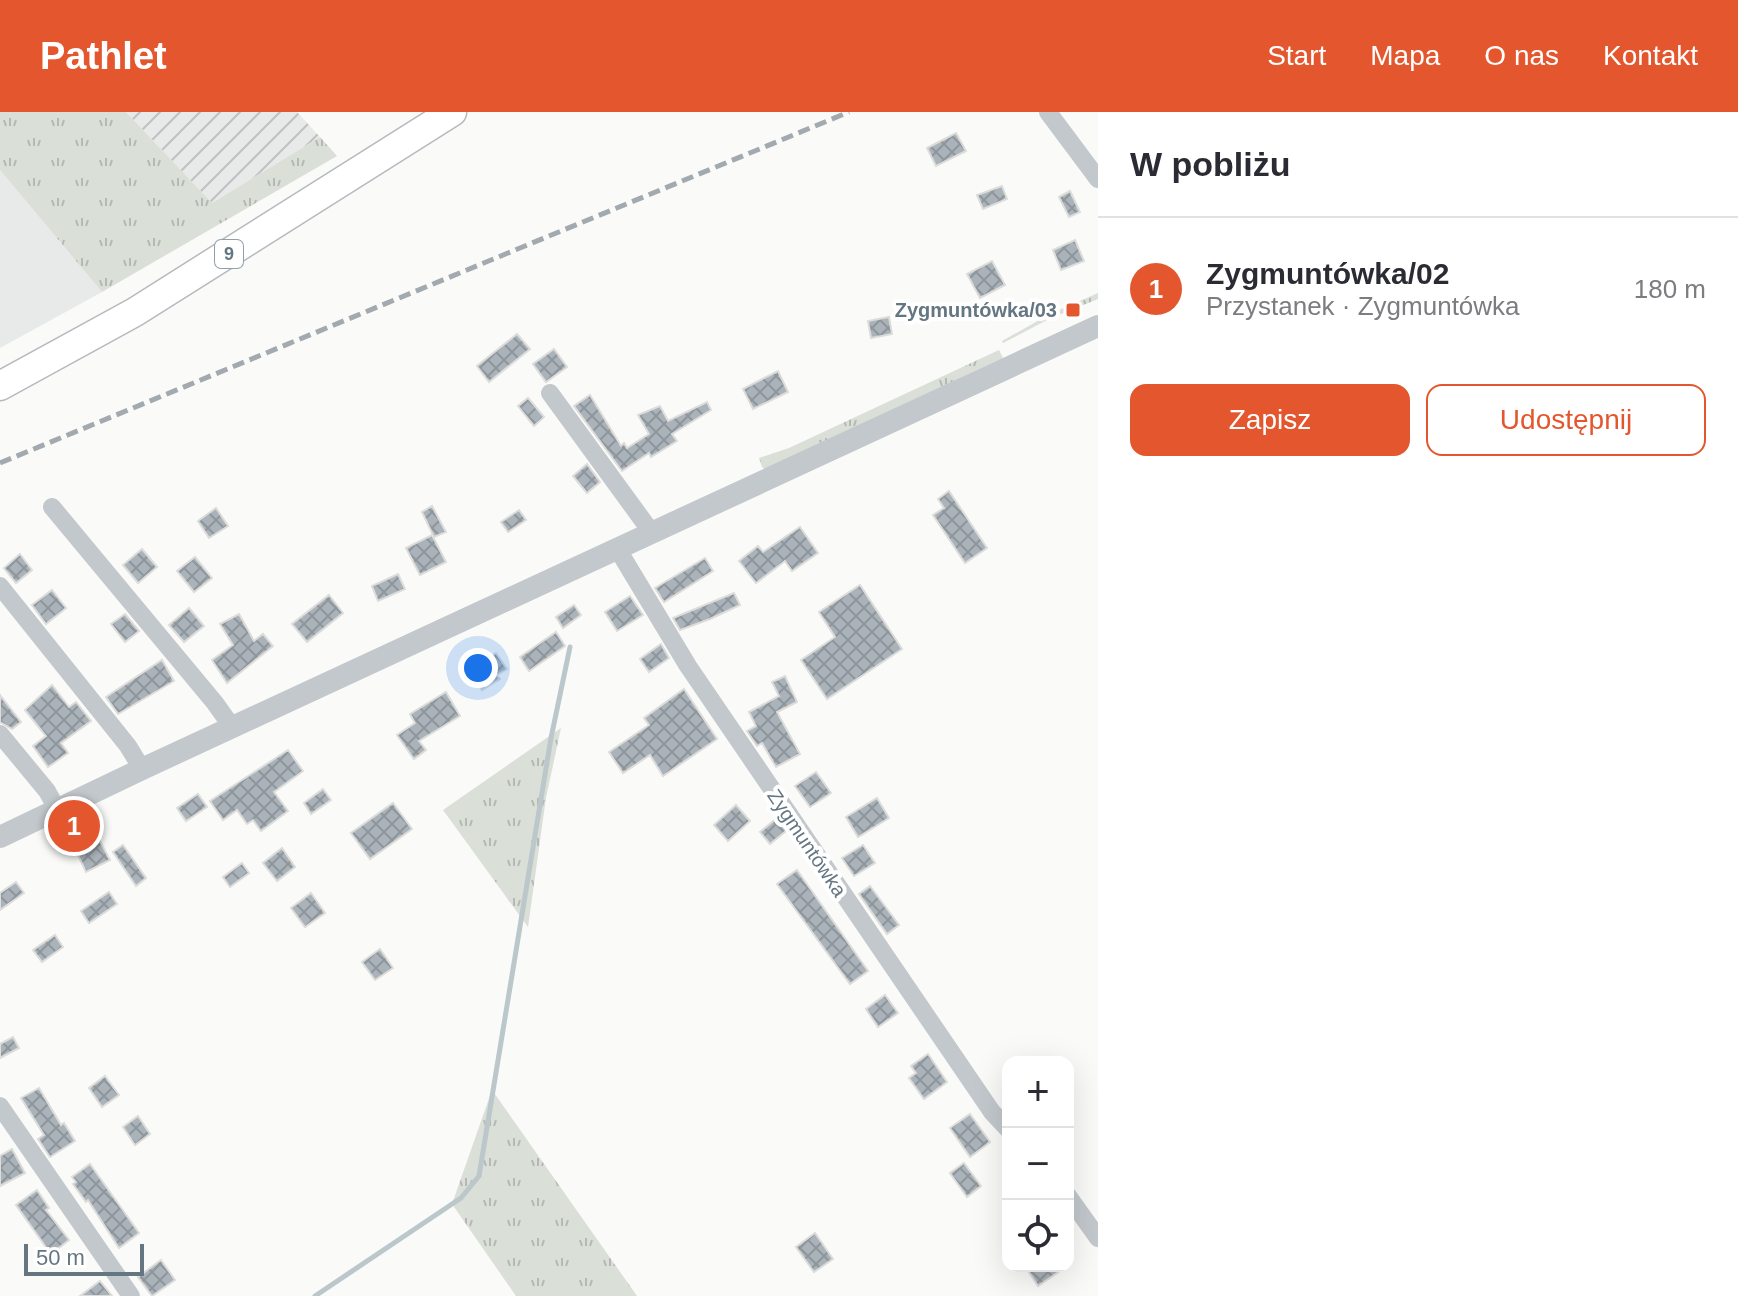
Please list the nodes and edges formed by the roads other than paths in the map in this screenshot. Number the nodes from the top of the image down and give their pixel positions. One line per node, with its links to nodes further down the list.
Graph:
1 (452, 112): 5 (main road, 9)
2 (1048, 112): 3 (street)
3 (1098, 179)
4 (1098, 326): 8 (street)
5 (0, 386)
6 (550, 393): 8 (street)
7 (52, 507): 11 (street)
8 (652, 533): 9 (street)
9 (617, 548): 11 (street); 17 (street, Zygmuntówka)
10 (0, 586): 13 (street)
11 (232, 727): 13 (street)
12 (0, 734): 14 (street)
13 (142, 769): 14 (street)
14 (58, 811): 15 (street)
15 (0, 837)
16 (0, 1106): 20 (street)
17 (1007, 1128)
18 (1071, 1200): 19 (street)
19 (1098, 1238)
20 (131, 1296)

